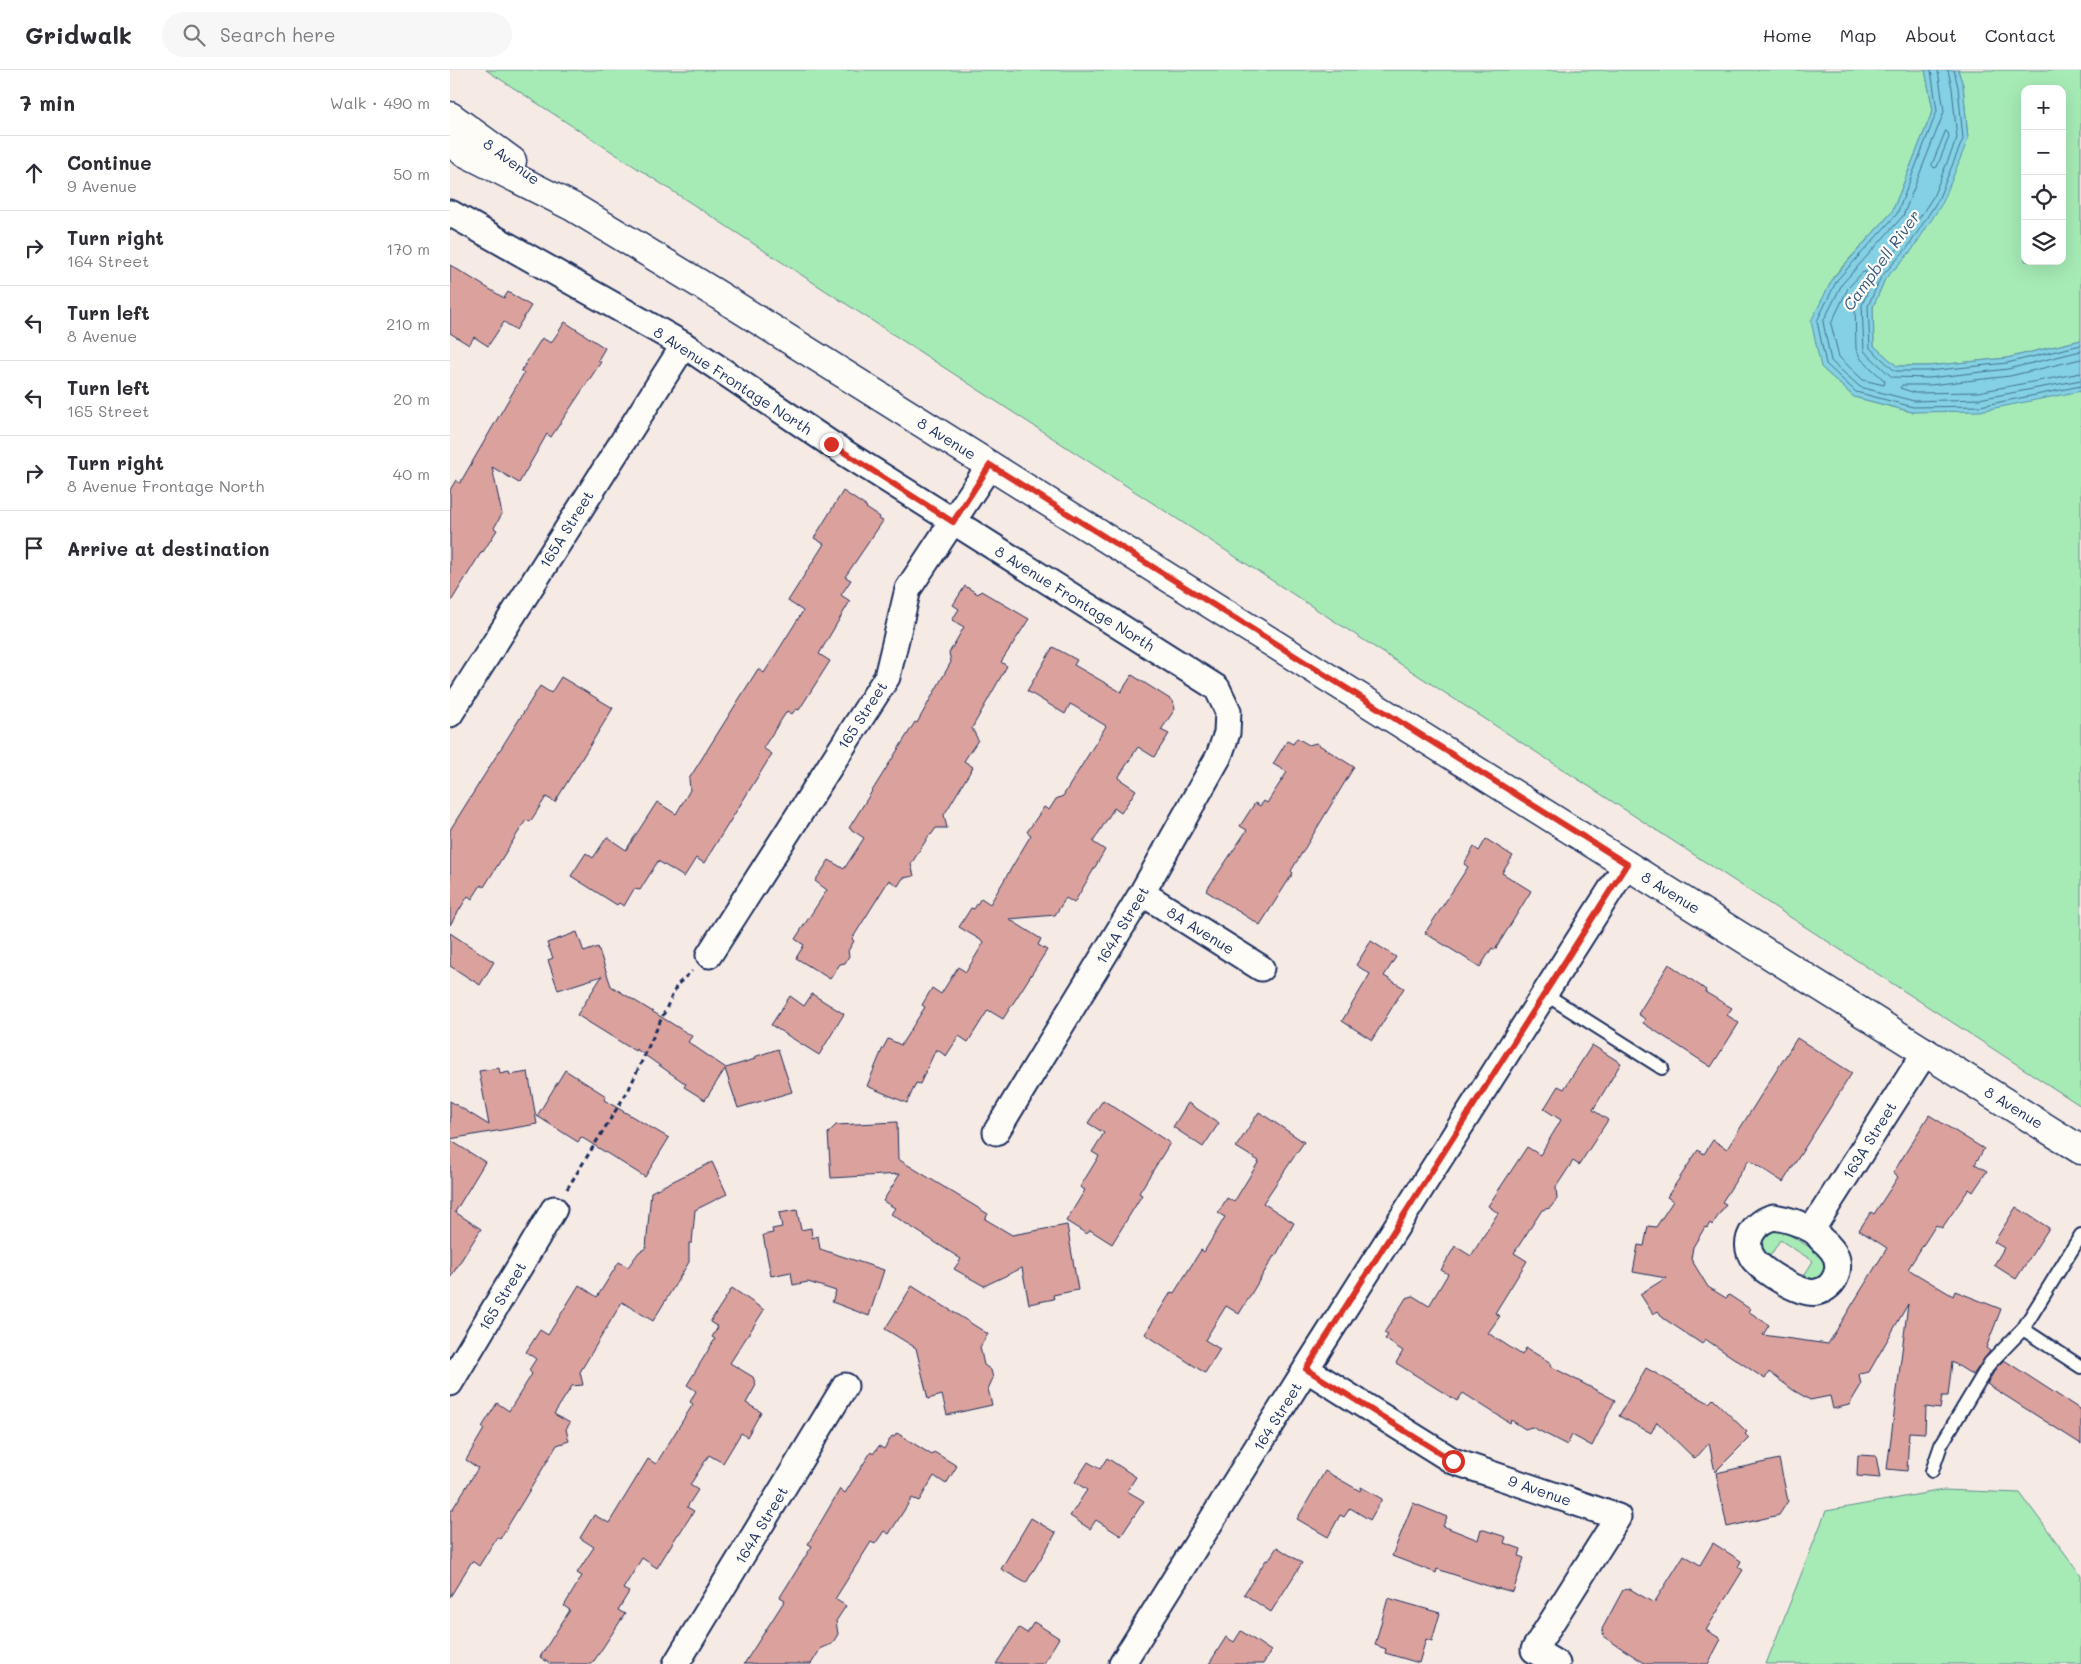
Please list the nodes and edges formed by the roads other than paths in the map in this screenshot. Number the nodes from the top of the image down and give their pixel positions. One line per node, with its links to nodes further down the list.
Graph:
1 (450, 116): 3 (main road, 8 Avenue)
2 (450, 142): 3 (main road, 8 Avenue)
3 (573, 207): 6 (main road, 8 Avenue)
4 (450, 213): 5 (street, 8 Avenue Frontage North)
5 (684, 344): 7 (street, 8 Avenue Frontage North); 9 (street, 165A Street)
6 (990, 465): 7 (street, 165 Street); 10 (main road, 8 Avenue)
7 (953, 522): 8 (street, 8 Avenue Frontage North); 12 (street, 165 Street)
8 (1228, 711): 11 (street, 164A Street)
9 (450, 714)
10 (1627, 864): 14 (street, 164 Street); 15 (main road, 8 Avenue)
11 (1142, 893): 13 (street, 8A Avenue); 17 (street, 164A Street)
12 (709, 955)
13 (1261, 968)
14 (1545, 994): 16 (lane); 24 (street, 164 Street)
15 (1926, 1051): 18 (main road, 8 Avenue); 20 (street, 163A Street)
16 (1662, 1068)
17 (996, 1132)
18 (2081, 1150)
19 (554, 1209): 25 (street, 165 Street)
20 (1812, 1229)
21 (2081, 1235): 22 (lane)
22 (2023, 1328): 23 (lane); 27 (lane)
23 (2081, 1367)
24 (1306, 1369): 29 (street, 164 Street); 30 (street, 9 Avenue)
25 (450, 1384)
26 (845, 1386): 28 (street, 164A Street)
27 (1932, 1471)
28 (676, 1664)
29 (1122, 1664)
30 (1557, 1664)

